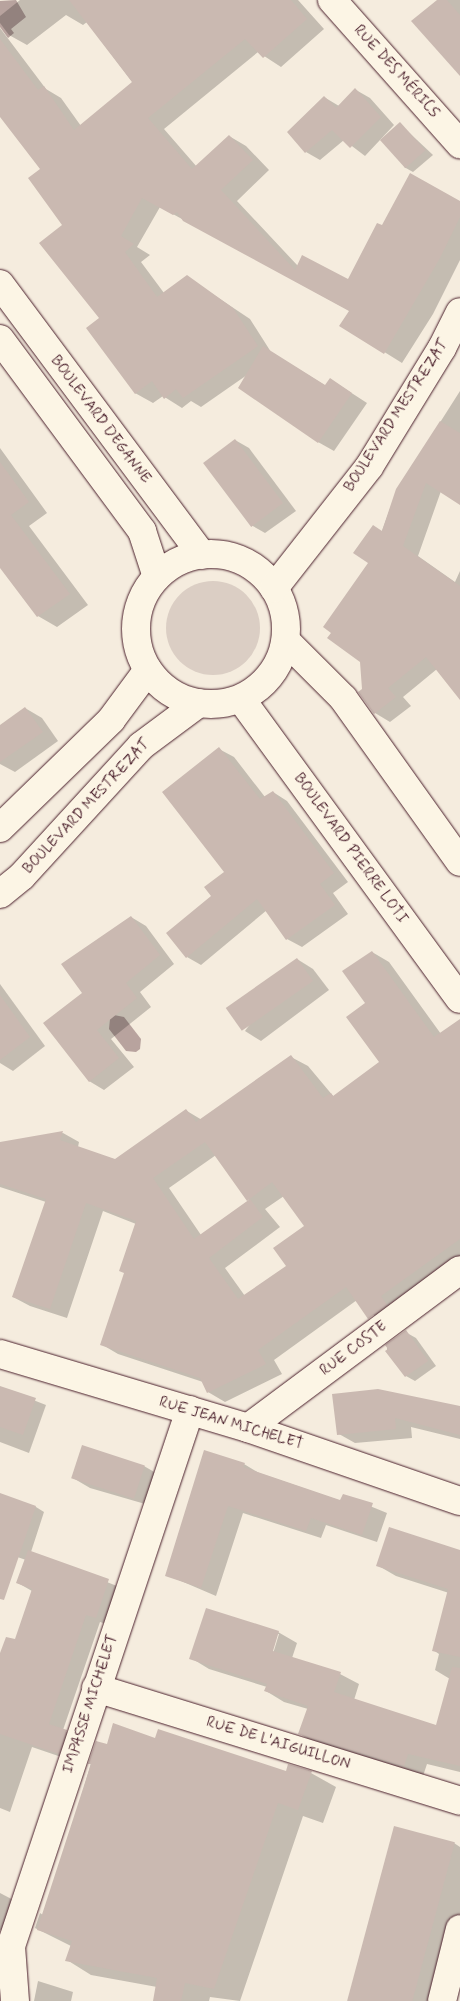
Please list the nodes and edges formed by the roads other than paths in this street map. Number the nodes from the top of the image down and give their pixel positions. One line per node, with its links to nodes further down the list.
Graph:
1 (332, 0): 2 (street, RUE DES MÉRICS)
2 (460, 144)
3 (0, 284): 6 (street, BOULEVARD DEGANNE)
4 (460, 312): 8 (street, BOULEVARD MESTREZAT)
5 (0, 339): 7 (street)
6 (202, 555): 7 (street); 8 (street)
7 (157, 577): 10 (street)
8 (274, 588): 9 (street)
9 (286, 641): 11 (street); 14 (street)
10 (148, 670): 12 (street); 13 (street)
11 (241, 699): 12 (street); 16 (street, BOULEVARD PIERRE LOTI)
12 (199, 704): 15 (street, BOULEVARD MESTREZAT)
13 (0, 828)
14 (460, 862)
15 (0, 894)
16 (460, 999)
17 (460, 1270): 20 (street, RUE COSTE)
18 (0, 1354): 19 (street, RUE JEAN MICHELET)
19 (190, 1410): 20 (street, RUE JEAN MICHELET); 22 (street, IMPASSE MICHELET)
20 (248, 1428): 21 (street, RUE JEAN MICHELET)
21 (460, 1501)
22 (96, 1688): 23 (street, RUE DE L'AIGUILLON); 25 (street, IMPASSE MICHELET)
23 (460, 1801)
24 (460, 1929): 26 (street)
25 (15, 2001)
26 (442, 2001)

